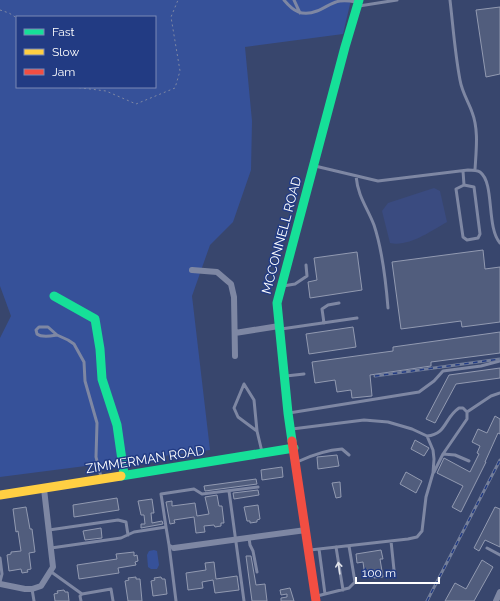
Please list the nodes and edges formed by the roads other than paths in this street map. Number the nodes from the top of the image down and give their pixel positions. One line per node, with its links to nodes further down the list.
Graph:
1 (284, 0): 6 (lane)
2 (294, 0): 6 (lane)
3 (397, 0): 5 (lane)
4 (450, 0): 8 (lane)
5 (358, 3): 6 (lane); 7 (street, MCCONNELL ROAD)
6 (300, 13)
7 (313, 166): 10 (lane); 15 (street, MCCONNELL ROAD)
8 (475, 170): 9 (lane); 12 (lane)
9 (462, 171): 10 (lane); 11 (lane)
10 (356, 176): 18 (lane)
11 (464, 185): 11 (lane)
12 (500, 243)
13 (306, 265): 15 (lane)
14 (192, 270): 22 (street)
15 (281, 286): 21 (street, MCCONNELL ROAD)
16 (54, 296): 41 (street)
17 (339, 303): 20 (lane)
18 (388, 308)
19 (357, 318): 20 (lane)
20 (324, 323): 21 (lane)
21 (279, 328): 22 (street); 27 (street, MCCONNELL ROAD)
22 (235, 333): 24 (street)
23 (57, 335): 23 (lane); 42 (lane)
24 (235, 356)
25 (500, 361): 30 (lane)
26 (304, 374): 27 (lane)
27 (285, 376): 30 (street, MCCONNELL ROAD)
28 (500, 394): 29 (lane)
29 (467, 412): 33 (lane); 36 (lane)
30 (288, 413): 31 (street, MCCONNELL ROAD)
31 (291, 430): 33 (lane); 34 (street, MCCONNELL ROAD)
32 (257, 431): 32 (lane); 35 (lane)
33 (427, 436): 40 (lane)
34 (294, 448): 35 (street, ZIMMERMAN ROAD); 38 (street, MCCONNELL ROAD)
35 (262, 453): 41 (street, ZIMMERMAN ROAD)
36 (443, 454): 39 (lane); 40 (lane)
37 (349, 455): 38 (lane)
38 (296, 462): 49 (street, MCCONNELL ROAD)
39 (469, 462)
40 (433, 473): 53 (lane)
41 (124, 474): 42 (street, ZIMMERMAN ROAD)
42 (102, 478): 44 (street, ZIMMERMAN ROAD)
43 (258, 487): 45 (lane)
44 (44, 489): 46 (street, ZIMMERMAN ROAD); 48 (street)
45 (229, 491): 47 (lane); 52 (lane)
46 (0, 495)
47 (166, 527): 50 (lane); 54 (lane)
48 (49, 530): 50 (lane); 57 (street)
49 (306, 530): 51 (street); 60 (street, MCCONNELL ROAD)
50 (128, 534): 57 (lane)
51 (249, 538): 52 (street); 65 (lane)
52 (236, 540): 54 (street); 77 (lane)
53 (391, 541): 55 (lane); 63 (lane)
54 (172, 546): 76 (lane)
55 (349, 546): 56 (lane); 68 (lane)
56 (336, 547): 59 (lane); 68 (lane, one-way to 56)
57 (51, 548): 64 (street)
58 (487, 548): 61 (lane)
59 (319, 549): 60 (lane); 71 (lane)
60 (309, 550): 72 (street, MCCONNELL ROAD)
61 (500, 555)
62 (0, 558): 66 (lane)
63 (394, 570)
64 (50, 571): 67 (street); 70 (lane)
65 (257, 572)
66 (0, 583): 67 (street)
67 (32, 589): 73 (lane)
68 (343, 590): 71 (lane)
69 (500, 592): 78 (street)
70 (82, 594): 74 (lane); 75 (lane)
71 (325, 594): 72 (lane)
72 (315, 599)
73 (34, 601)
74 (81, 601)
75 (113, 601)
76 (176, 601)
77 (244, 601)
78 (496, 601)

